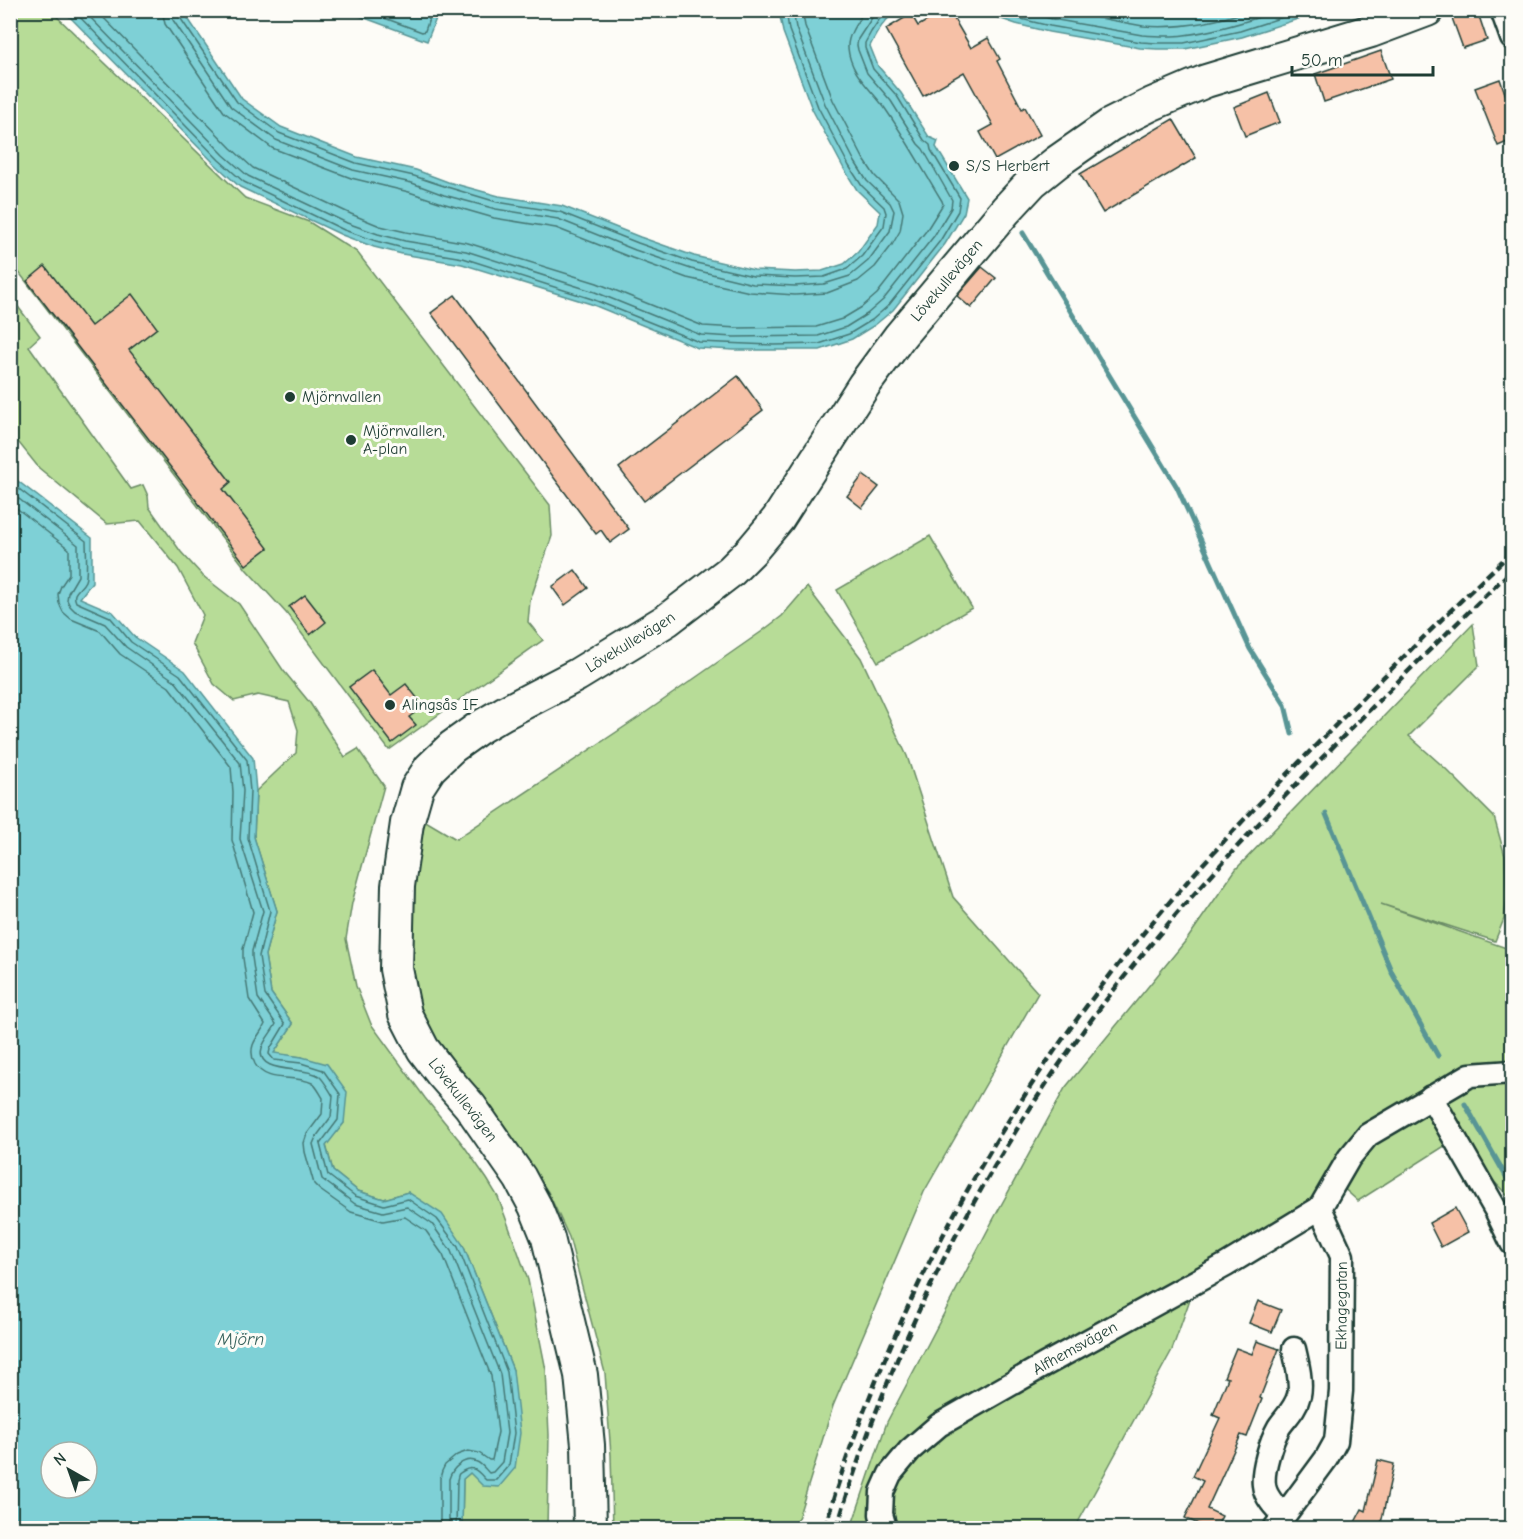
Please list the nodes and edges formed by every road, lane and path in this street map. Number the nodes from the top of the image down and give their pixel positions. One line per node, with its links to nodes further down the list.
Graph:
1 (1427, 10): 10 (street, Lövekullevägen)
2 (1502, 10): 3 (street)
3 (1512, 38)
4 (1512, 1072): 5 (street)
5 (1431, 1097): 6 (street); 7 (street)
6 (1320, 1208): 9 (street, Ekhagegatan); 11 (street, Alfhemsvägen)
7 (1512, 1243)
8 (1294, 1349): 9 (street)
9 (1279, 1522)
10 (590, 1528)
11 (885, 1528)

